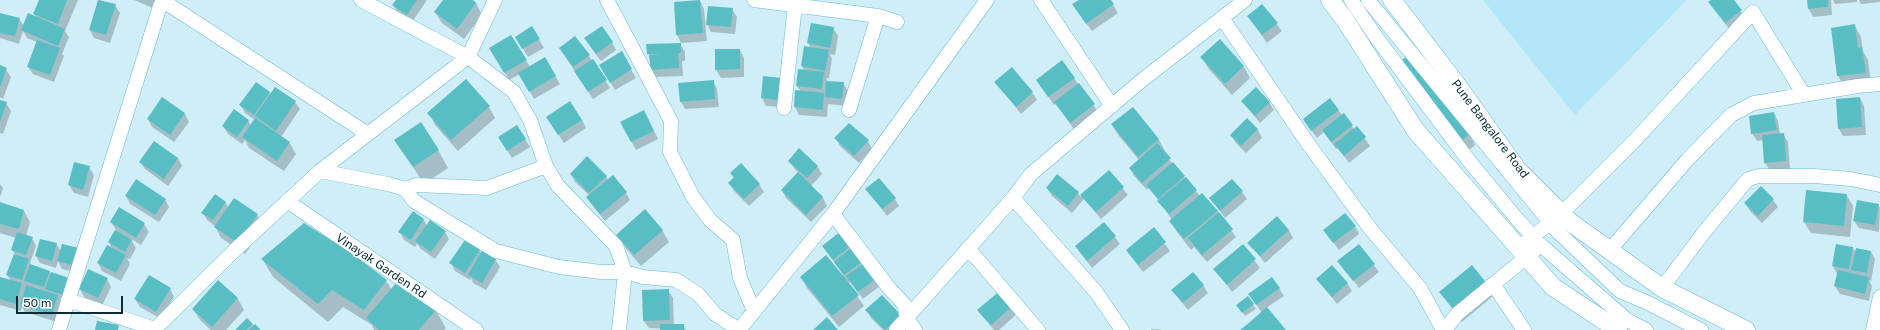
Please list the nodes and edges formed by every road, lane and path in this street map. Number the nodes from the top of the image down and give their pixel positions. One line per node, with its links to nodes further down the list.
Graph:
1 (360, 0): 17 (street)
2 (495, 0): 17 (street)
3 (607, 0): 41 (street)
4 (754, 0): 13 (street)
5 (987, 0): 30 (street)
6 (1041, 0): 20 (street)
7 (1245, 0): 15 (street)
8 (1330, 0): 35 (main road)
9 (1351, 0): 32 (street)
10 (1368, 0): 31 (street)
11 (1392, 0): 31 (main road, Pune Bangalore Road)
12 (163, 1): 23 (street); 40 (street)
13 (795, 5): 14 (street); 21 (street)
14 (878, 16): 16 (street); 22 (street)
15 (1222, 18): 20 (street); 50 (street)
16 (896, 22)
17 (468, 57): 23 (street); 24 (street)
18 (1880, 84): 19 (street)
19 (1804, 95): 31 (street); 34 (street)
20 (1112, 106): 28 (street)
21 (784, 108)
22 (849, 110)
23 (368, 134): 25 (street)
24 (546, 166): 27 (street); 36 (street)
25 (320, 171): 27 (street); 29 (street)
26 (1880, 185): 38 (street)
27 (405, 189): 36 (street)
28 (1013, 198): 33 (street); 49 (street)
29 (287, 202): 40 (street); 44 (street, Vinayak Garden Rd)
30 (833, 214): 41 (street); 42 (street)
31 (1559, 222): 32 (street); 34 (main road, Pune Bangalore Road); 54 (street)
32 (1538, 241): 35 (street); 53 (street)
33 (968, 248): 42 (street); 48 (street)
34 (1609, 250): 38 (main road, Pune Bangalore Road)
35 (1522, 252): 37 (street); 52 (main road)
36 (625, 272): 41 (street); 45 (street)
37 (1493, 284): 50 (street); 51 (street)
38 (1662, 288): 55 (main road, Pune Bangalore Road)
39 (1880, 297): 56 (street)
40 (68, 300): 43 (street)
41 (754, 311)
42 (906, 318): 46 (street); 47 (street)
43 (59, 330)
44 (476, 330)
45 (619, 330)
46 (896, 330)
47 (915, 330)
48 (1038, 330)
49 (1122, 330)
50 (1444, 330)
51 (1524, 330)
52 (1618, 330)
53 (1646, 330)
54 (1701, 330)
55 (1746, 330)
56 (1873, 330)

